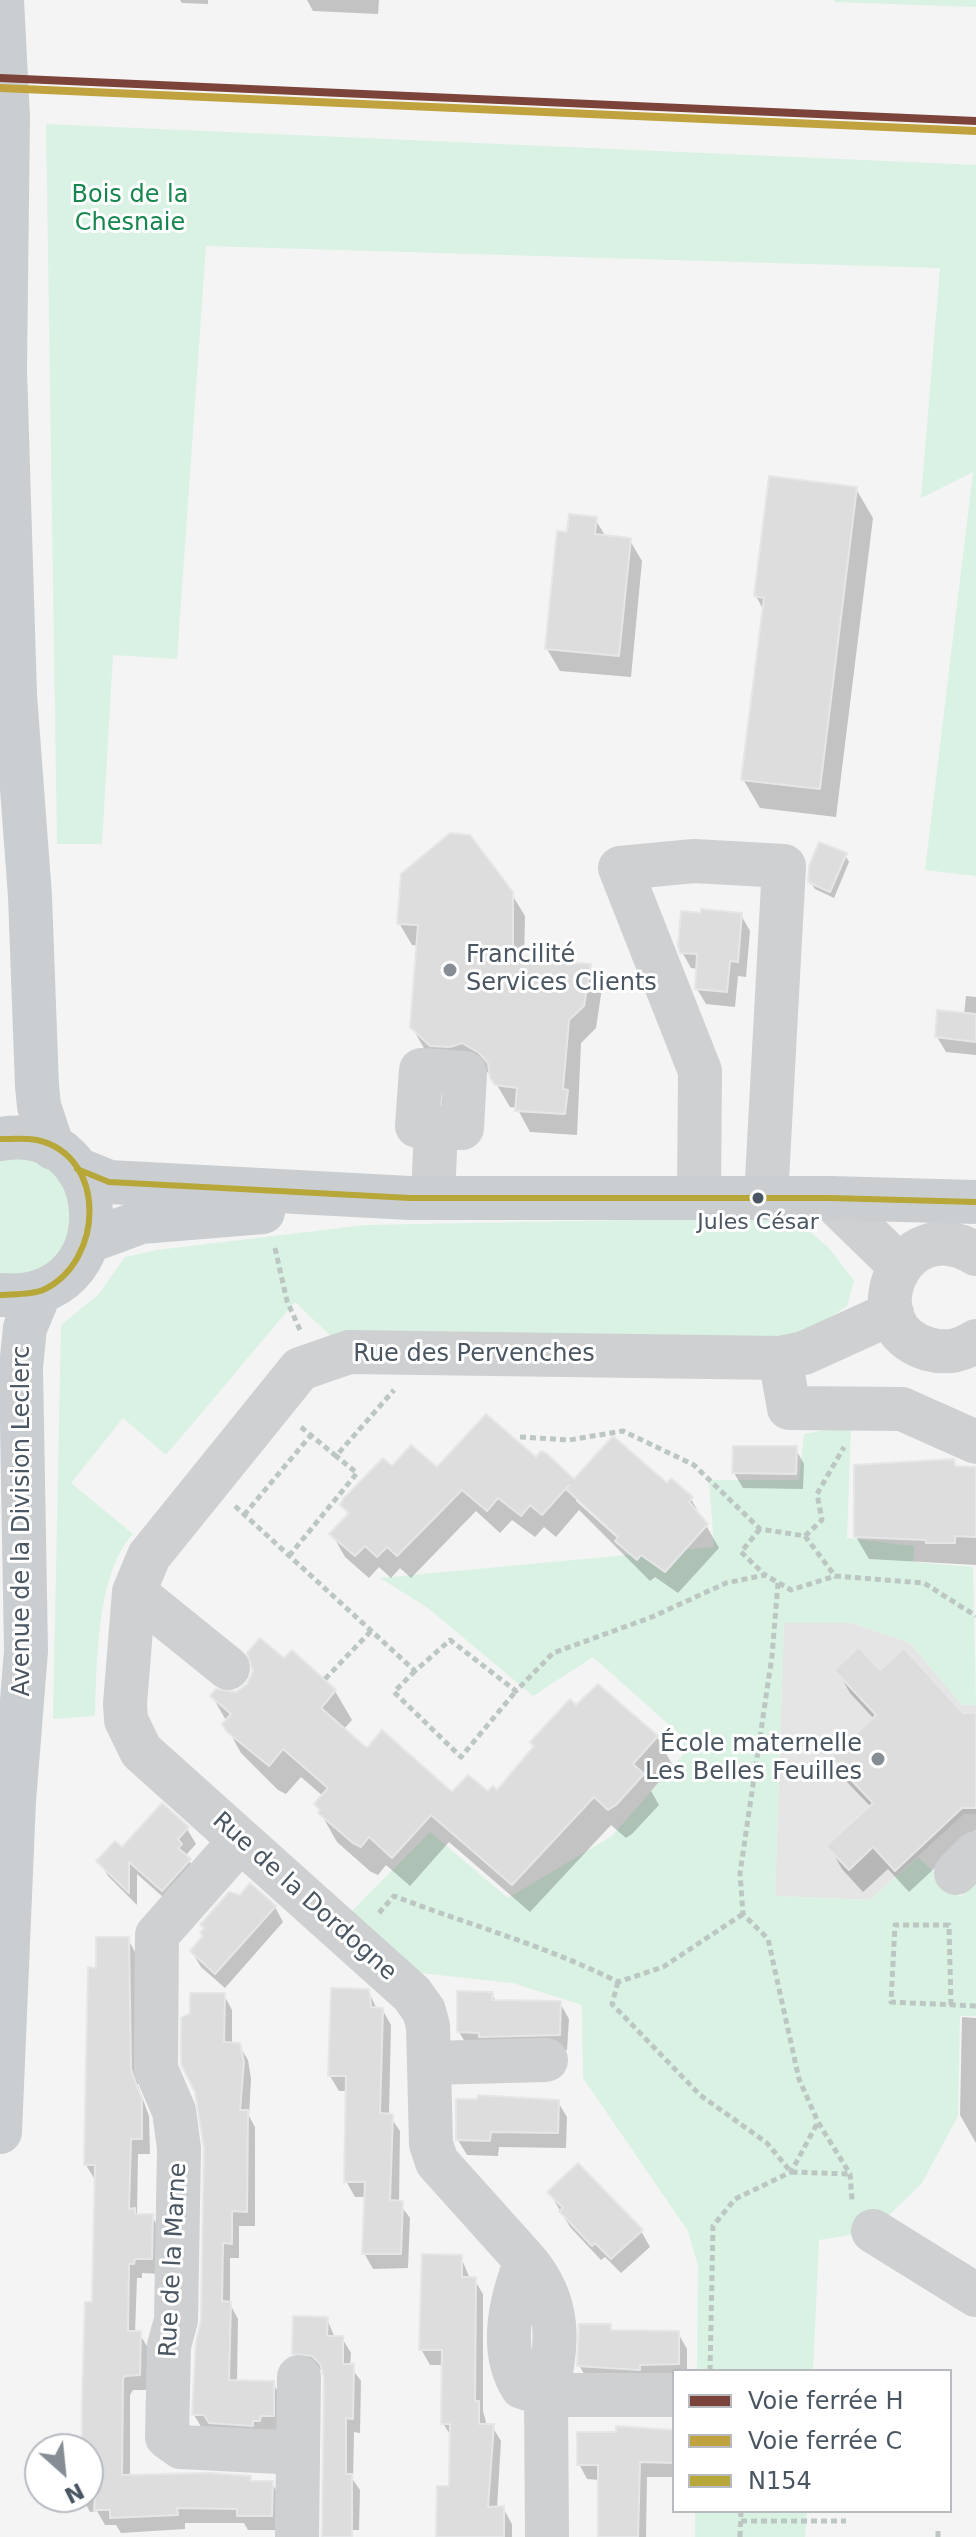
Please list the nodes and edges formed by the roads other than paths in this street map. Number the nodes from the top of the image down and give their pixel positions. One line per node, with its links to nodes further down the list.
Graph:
1 (2, 0): 2 (main road)
2 (15, 695): 3 (main road); 6 (main road)
3 (0, 867)
4 (436, 1127): 8 (street)
5 (0, 1139): 6 (main road)
6 (65, 1159): 8 (main road); 12 (main road)
7 (699, 1197): 8 (main road); 9 (main road); 9 (street)
8 (422, 1198): 12 (main road)
9 (766, 1198): 10 (main road)
10 (830, 1198): 11 (main road); 14 (street)
11 (976, 1202)
12 (89, 1241): 15 (main road)
13 (976, 1254): 14 (street)
14 (900, 1266): 16 (street)
15 (20, 1293): 24 (main road, Avenue de la Division Leclerc)
16 (892, 1313): 17 (street); 18 (street, Rue des Pervenches)
17 (976, 1341)
18 (780, 1358): 19 (street); 20 (street, Rue des Pervenches)
19 (976, 1442)
20 (134, 1592): 22 (street); 23 (street, Rue des Pervenches)
21 (0, 1636): 24 (main road, Avenue de la Division Leclerc)
22 (228, 1668)
23 (141, 1751): 25 (street, Rue de la Dordogne)
24 (14, 1801): 28 (main road, Avenue de la Division Leclerc)
25 (240, 1841): 27 (street, Rue de la Dordogne); 34 (street, Rue de la Marne)
26 (546, 2060): 27 (street)
27 (430, 2063): 32 (street, Rue de la Dordogne)
28 (0, 2132)
29 (873, 2231): 30 (street)
30 (976, 2295)
31 (299, 2377): 34 (street)
32 (546, 2395): 33 (street); 36 (street)
33 (672, 2395)
34 (298, 2453): 35 (street)
35 (297, 2537)
36 (547, 2537)

